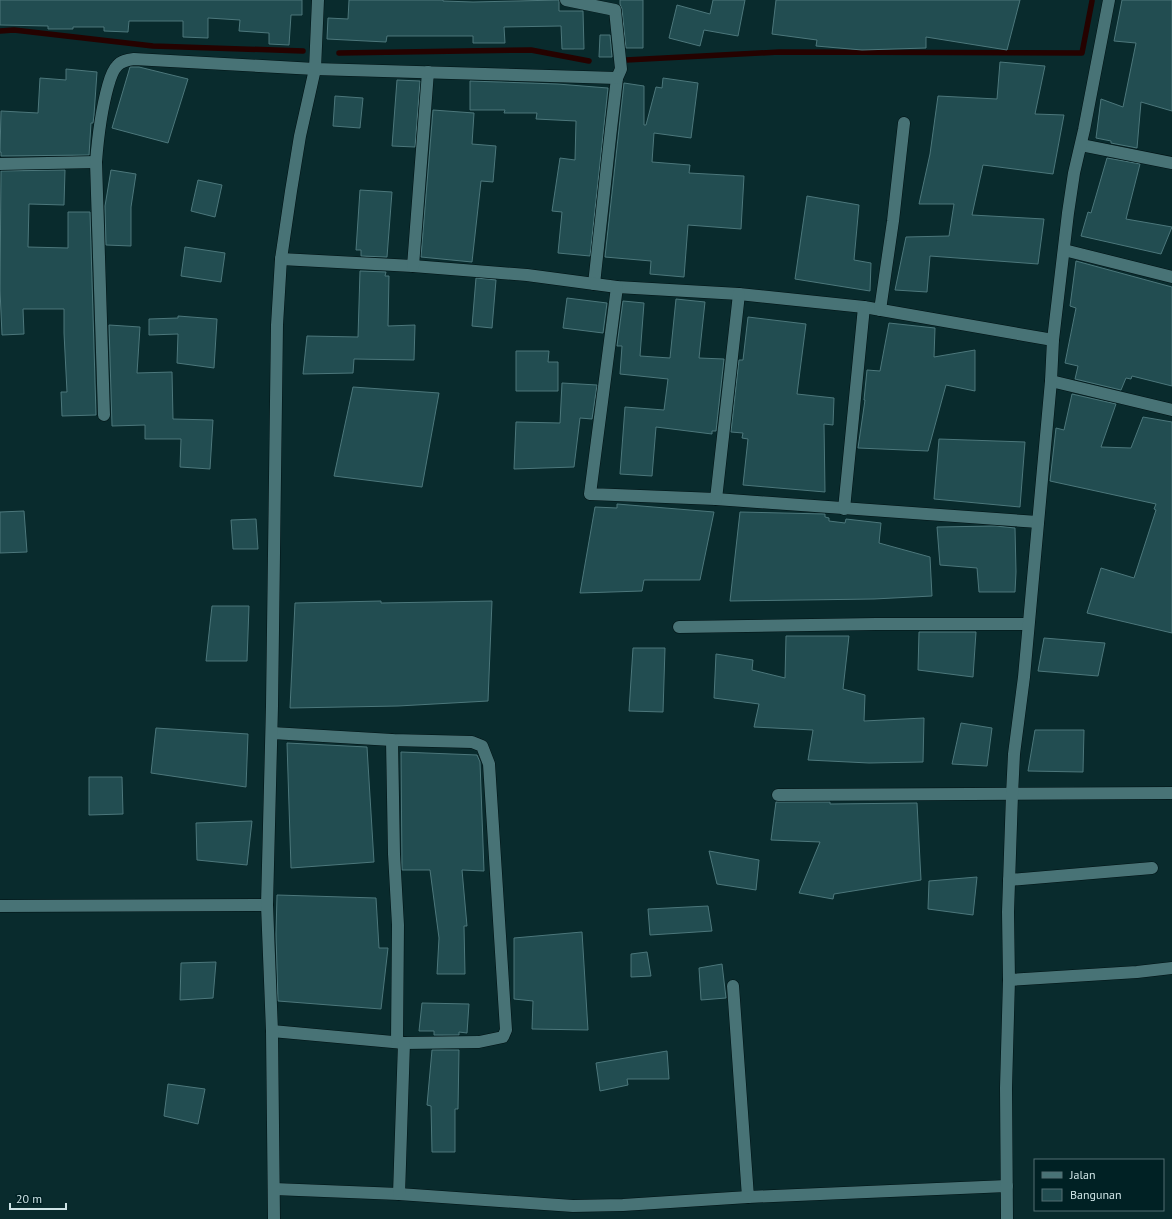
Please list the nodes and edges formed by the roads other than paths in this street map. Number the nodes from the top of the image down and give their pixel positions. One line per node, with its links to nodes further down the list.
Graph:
1 (318, 0): 4 (street)
2 (566, 0): 6 (street)
3 (1109, 0): 8 (street)
4 (315, 70): 5 (street); 9 (street); 13 (street)
5 (428, 72): 6 (street); 14 (street)
6 (618, 78): 16 (street)
7 (904, 123): 20 (street)
8 (1081, 145): 10 (street); 12 (street)
9 (96, 162): 11 (street); 24 (street)
10 (1172, 163)
11 (0, 164)
12 (1064, 250): 15 (street); 21 (street)
13 (281, 259): 14 (street); 30 (street)
14 (413, 266): 16 (street)
15 (1172, 277)
16 (594, 284): 17 (street)
17 (617, 287): 18 (street); 25 (street)
18 (739, 294): 19 (street); 25 (street)
19 (864, 307): 20 (street); 26 (street)
20 (880, 310): 21 (street)
21 (1053, 340): 22 (street)
22 (1050, 381): 23 (street); 27 (street)
23 (1172, 410)
24 (104, 415)
25 (716, 499): 26 (street)
26 (844, 509): 27 (street)
27 (1038, 522): 28 (street)
28 (1028, 624): 29 (street); 34 (street)
29 (679, 627)
30 (272, 733): 31 (street); 37 (street)
31 (392, 740): 43 (street); 43 (street)
32 (1172, 793): 34 (street)
33 (778, 795): 34 (street)
34 (1012, 795): 36 (street)
35 (1152, 868): 36 (street)
36 (1009, 880): 40 (street)
37 (268, 905): 38 (street); 42 (street)
38 (0, 906)
39 (1172, 968): 40 (street)
40 (1009, 980): 44 (street)
41 (732, 986): 47 (street)
42 (272, 1031): 43 (street); 45 (street)
43 (401, 1042): 46 (street)
44 (1006, 1186): 47 (street); 49 (street)
45 (274, 1189): 46 (street); 48 (street)
46 (399, 1194): 47 (street)
47 (748, 1197)
48 (274, 1219)
49 (1007, 1219)

